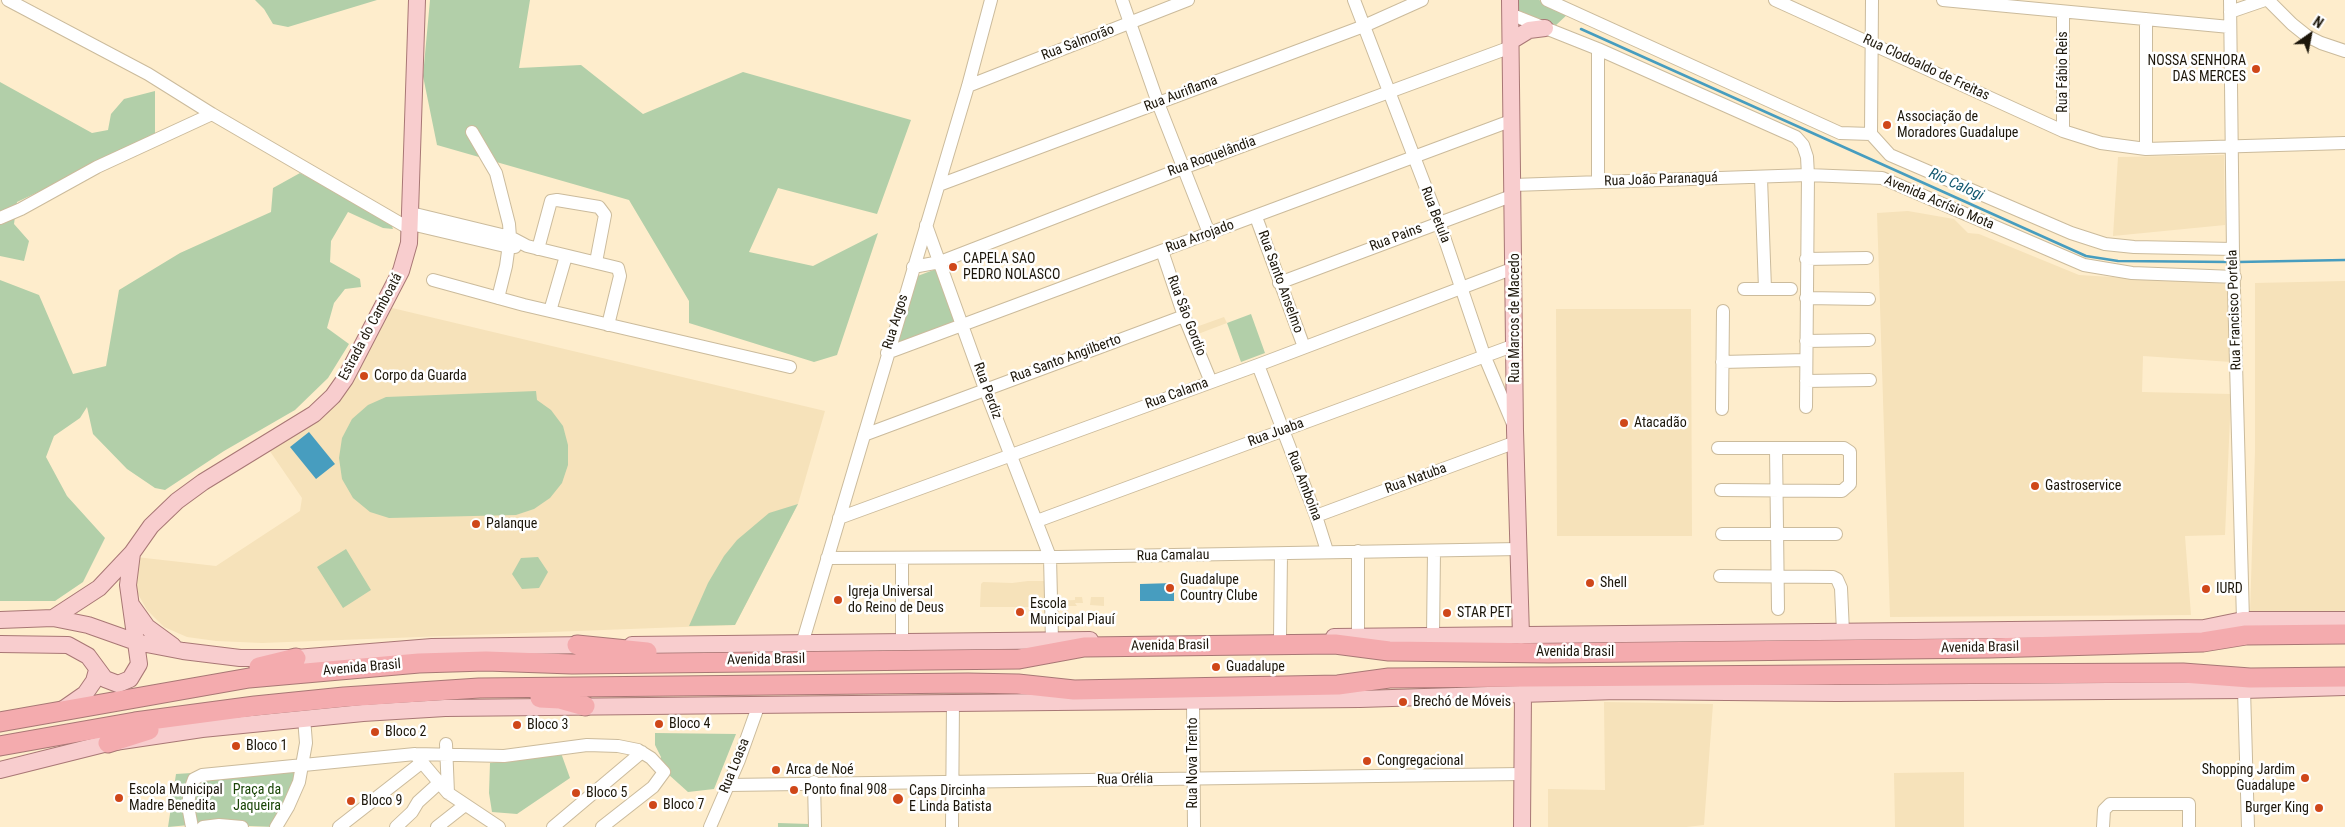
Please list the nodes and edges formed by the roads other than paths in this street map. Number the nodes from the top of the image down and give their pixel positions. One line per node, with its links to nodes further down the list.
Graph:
1 (8, 0): 30 (street)
2 (417, 0): 47 (main road, Estrada do Camboatá)
3 (991, 0): 27 (street, Rua Argos)
4 (1122, 0): 18 (street)
5 (1188, 0): 18 (street, Rua Salmorão)
6 (1354, 0): 19 (street, Rua Betula)
7 (1422, 0): 19 (street, Rua Auriflama)
8 (1547, 0): 16 (street)
9 (1775, 0): 23 (street, Rua Clodoaldo de Freitas)
10 (1872, 0): 23 (street)
11 (1943, 0): 15 (street)
12 (2266, 0): 13 (street); 26 (street)
13 (2230, 6): 20 (street, Rua Francisco Portela)
14 (1510, 7): 21 (street); 24 (main road, Rua Marcos de Macedo)
15 (2064, 12): 17 (street); 32 (street, Rua Fábio Reis)
16 (1577, 16): 22 (street); 34 (street)
17 (2146, 20): 20 (street); 37 (street)
18 (1130, 22): 27 (street, Rua Salmorão); 29 (street)
19 (1364, 26): 28 (street, Rua Betula); 29 (street, Rua Auriflama)
20 (2230, 27): 36 (street, Rua Francisco Portela)
21 (1545, 28): 22 (street); 24 (main road)
22 (1568, 36): 25 (street)
23 (1873, 43): 32 (street, Rua Clodoaldo de Freitas); 34 (street)
24 (1511, 44): 28 (street, Rua Roquelândia); 31 (main road, Rua Marcos de Macedo)
25 (1598, 49): 40 (street); 42 (street)
26 (2345, 51)
27 (968, 86): 43 (street, Rua Argos)
28 (1389, 92): 38 (street, Rua Betula); 39 (street, Rua Roquelândia)
29 (1158, 103): 39 (street); 43 (street, Rua Auriflama)
30 (212, 114): 46 (street); 47 (street)
31 (1513, 120): 38 (street, Rua Arrojado); 44 (main road, Rua Marcos de Macedo)
32 (2063, 131): 37 (street, Rua Clodoaldo de Freitas)
33 (472, 132): 51 (street)
34 (1871, 134): 54 (street, Avenida Acrísio Mota)
35 (2345, 143): 36 (street, Rua Clodoaldo de Freitas)
36 (2232, 145): 37 (street, Rua Clodoaldo de Freitas); 54 (street, Rua Francisco Portela)
37 (2146, 149)
38 (1413, 158): 45 (street, Rua Arrojado); 48 (street, Rua Betula)
39 (1183, 168): 50 (street); 59 (street, Rua Roquelândia)
40 (1808, 175): 41 (street, Rua João Paranaguá); 57 (street); 62 (street, Avenida Acrísio Mota)
41 (1761, 178): 42 (street, Rua João Paranaguá); 68 (street)
42 (1598, 182): 44 (street, Rua João Paranaguá)
43 (938, 185): 49 (street, Rua Argos)
44 (1513, 190): 48 (street, Rua Pains); 61 (main road, Rua Marcos de Macedo)
45 (1256, 217): 50 (street, Rua Arrojado); 64 (street, Rua Santo Anselmo)
46 (0, 218)
47 (411, 222): 51 (street); 111 (main road, Estrada do Camboatá)
48 (1439, 222): 64 (street, Rua Pains); 65 (street, Rua Betula)
49 (926, 225): 59 (street, Rua Perdiz); 60 (street, Rua Argos)
50 (1209, 233): 53 (street, Rua Arrojado)
51 (509, 242): 52 (street); 69 (street)
52 (533, 248): 55 (street); 58 (street)
53 (1162, 251): 74 (street, Rua São Gordio); 75 (street, Rua Arrojado)
54 (2233, 251): 62 (street, Rua Francisco Portela)
55 (566, 256): 58 (street); 72 (street)
56 (1868, 258): 57 (street)
57 (1806, 259): 70 (street)
58 (596, 262): 76 (street)
59 (940, 262): 60 (street, Rua Roquelândia); 75 (street, Rua Perdiz)
60 (913, 267): 81 (street, Rua Argos)
61 (1514, 268): 65 (street, Rua Calama); 79 (main road, Rua Marcos de Macedo)
62 (2234, 274): 122 (street, Rua Francisco Portela)
63 (432, 280): 69 (street)
64 (1279, 283): 80 (street, Rua Santo Anselmo)
65 (1462, 286): 80 (street, Rua Calama); 82 (street, Rua Betula)
66 (1791, 288): 68 (street)
67 (1744, 289): 68 (street)
68 (1765, 289)
69 (498, 298): 72 (street)
70 (1806, 298): 71 (street); 77 (street)
71 (1869, 299)
72 (550, 311): 76 (street)
73 (1723, 311): 84 (street)
74 (1184, 316): 89 (street, Rua São Gordio); 90 (street, Rua Santo Angilberto)
75 (962, 324): 81 (street, Rua Arrojado); 90 (street, Rua Perdiz)
76 (608, 325): 86 (street)
77 (1806, 340): 78 (street); 83 (street)
78 (1869, 340)
79 (1515, 345): 82 (street, Rua Juaba); 95 (main road, Rua Marcos de Macedo)
80 (1304, 347): 85 (street, Rua Calama)
81 (887, 354): 94 (street, Rua Argos)
82 (1484, 355): 93 (street, Rua Juaba); 95 (street, Rua Betula)
83 (1806, 360): 84 (street); 88 (street)
84 (1722, 362): 92 (street)
85 (1258, 365): 89 (street, Rua Calama); 93 (street, Rua Amboina)
86 (790, 367)
87 (1870, 380): 88 (street)
88 (1806, 381): 91 (street)
89 (1211, 382): 98 (street, Rua Calama)
90 (985, 389): 94 (street, Rua Santo Angilberto); 98 (street, Rua Perdiz)
91 (1806, 407)
92 (1722, 409)
93 (1283, 430): 101 (street, Rua Amboina); 103 (street, Rua Juaba)
94 (864, 435): 102 (street, Rua Argos)
95 (1516, 436): 101 (street, Rua Natuba); 107 (main road, Rua Marcos de Macedo)
96 (1718, 448): 97 (street)
97 (1776, 448): 100 (street); 100 (street)
98 (1010, 454): 102 (street, Rua Calama); 103 (street, Rua Perdiz)
99 (1722, 490): 100 (street)
100 (1777, 491): 105 (street)
101 (1316, 516): 108 (street, Rua Amboina)
102 (839, 518): 114 (street, Rua Argos)
103 (1037, 521): 113 (street, Rua Perdiz)
104 (1722, 534): 105 (street)
105 (1777, 534): 106 (street); 117 (street)
106 (1836, 534)
107 (1519, 549): 110 (street, Rua Camalau); 127 (main road, Rua Marcos de Macedo)
108 (1326, 551): 109 (street, Rua Camalau); 112 (street, Rua Camalau)
109 (1358, 551): 110 (street, Rua Camalau); 128 (street)
110 (1434, 551): 126 (street)
111 (132, 553): 118 (main road, Estrada do Camboatá); 120 (main road, Estrada do Camboatá)
112 (1281, 554): 113 (street, Rua Camalau); 129 (street)
113 (1050, 557): 115 (street, Rua Camalau); 130 (street, Rua Perdiz)
114 (827, 558): 115 (street, Rua Camalau); 134 (street, Rua Argos)
115 (902, 558): 132 (street)
116 (1720, 576): 117 (street)
117 (1777, 576): 119 (street); 124 (street)
118 (130, 602): 131 (main road, Estrada do Camboatá); 136 (main road)
119 (1778, 609)
120 (53, 618): 121 (main road, Estrada do Camboatá); 131 (main road, Estrada do Camboatá)
121 (0, 620)
122 (2243, 620): 123 (main road, Avenida Brasil); 124 (main road, Avenida Brasil)
123 (2345, 620)
124 (1843, 632): 127 (main road, Avenida Brasil)
125 (2345, 634): 138 (highway, Avenida Brasil)
126 (1433, 636): 127 (main road, Avenida Brasil); 128 (main road, Avenida Brasil)
127 (1521, 636)
128 (1358, 637): 129 (main road, Avenida Brasil)
129 (1280, 638): 130 (main road, Avenida Brasil)
130 (1052, 641): 132 (main road, Avenida Brasil)
131 (136, 642): 136 (main road, Estrada do Camboatá); 139 (main road)
132 (902, 643): 134 (main road, Avenida Brasil)
133 (0, 644): 139 (main road)
134 (802, 644): 135 (main road, Avenida Brasil)
135 (577, 645): 137 (main road, Avenida Brasil); 138 (highway)
136 (183, 651): 137 (main road, Estrada do Camboatá)
137 (296, 658): 145 (highway)
138 (746, 661): 145 (highway, Avenida Brasil)
139 (97, 670): 151 (main road)
140 (2345, 677): 143 (highway, Avenida Brasil)
141 (2345, 687): 142 (main road)
142 (2244, 690): 144 (main road); 186 (street)
143 (404, 694): 149 (highway, Avenida Brasil); 150 (highway)
144 (1523, 694): 146 (main road); 161 (main road)
145 (152, 695): 151 (highway, Avenida Brasil)
146 (1193, 699): 147 (main road); 162 (street, Rua Nova Trento)
147 (953, 701): 148 (main road); 165 (street)
148 (759, 704): 150 (main road); 166 (street, Rua Loasa)
149 (254, 706): 154 (highway); 155 (highway, Avenida Brasil)
150 (585, 706): 152 (main road)
151 (57, 713): 153 (highway, Avenida Brasil)
152 (304, 718): 154 (main road); 159 (street)
153 (0, 722)
154 (108, 743): 160 (main road)
155 (0, 746)
156 (447, 749): 157 (street); 158 (street); 167 (street)
157 (642, 752): 177 (street); 178 (street)
158 (418, 758): 159 (street); 164 (street); 174 (street)
159 (303, 765): 170 (street); 173 (street)
160 (0, 770)
161 (1521, 774): 162 (street, Rua Orélia); 183 (main road)
162 (1193, 778): 165 (street, Rua Orélia); 182 (street, Rua Nova Trento)
163 (814, 782): 165 (street, Rua Orélia); 166 (street, Rua Orélia); 180 (street)
164 (438, 783): 167 (street); 175 (street)
165 (952, 783): 181 (street)
166 (728, 785): 179 (street, Rua Loasa)
167 (448, 793): 168 (street)
168 (465, 805): 169 (street); 176 (street)
169 (495, 826)
170 (192, 827)
171 (203, 827): 172 (street)
172 (242, 827)
173 (276, 827)
174 (339, 827)
175 (396, 827)
176 (437, 827)
177 (553, 827)
178 (602, 827)
179 (710, 827)
180 (815, 827)
181 (952, 827)
182 (1194, 827)
183 (1522, 827)
184 (2103, 827): 185 (street)
185 (2189, 827)
186 (2248, 827)

